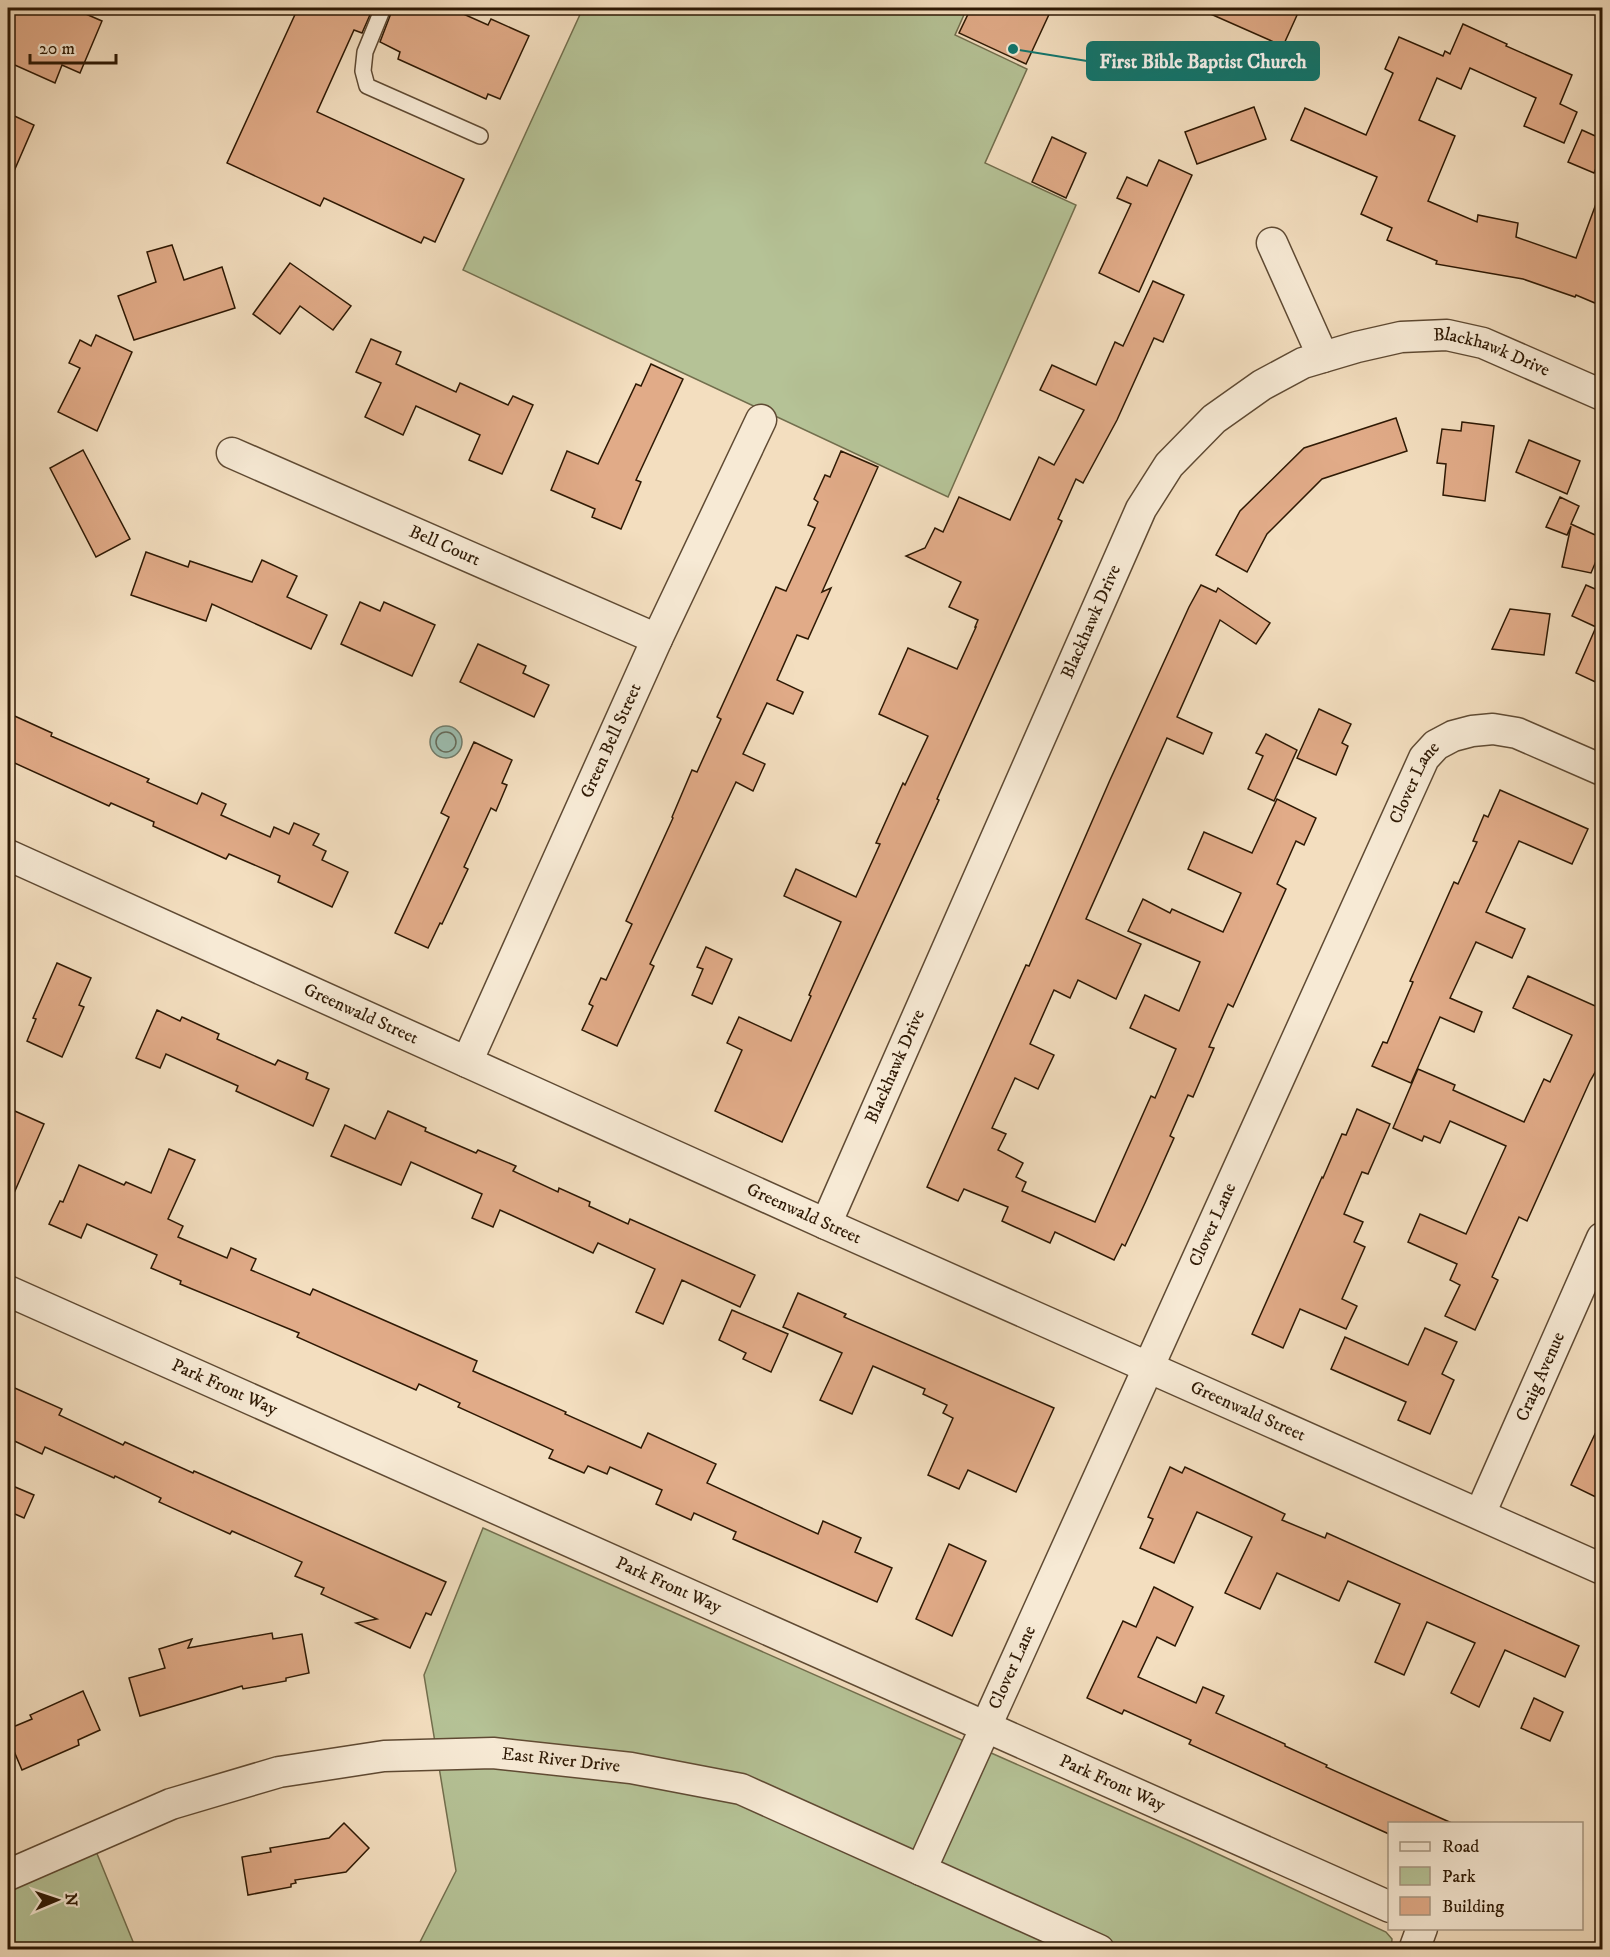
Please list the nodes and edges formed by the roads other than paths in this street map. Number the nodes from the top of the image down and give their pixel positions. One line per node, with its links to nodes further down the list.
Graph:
1 (383, 8): 2 (lane)
2 (480, 135)
3 (1272, 243): 4 (street)
4 (1323, 357): 5 (street, Blackhawk Drive); 12 (street, Blackhawk Drive)
5 (1602, 394)
6 (761, 420): 8 (street, Green Bell Street)
7 (232, 453): 8 (street, Bell Court)
8 (657, 639): 11 (street, Green Bell Street)
9 (1602, 770): 15 (street, Clover Lane)
10 (9, 861): 11 (street, Greenwald Street)
11 (467, 1062): 12 (street, Greenwald Street)
12 (826, 1224): 15 (street, Greenwald Street)
13 (1602, 1238): 16 (street, Craig Avenue)
14 (8, 1291): 18 (street, Park Front Way)
15 (1149, 1367): 16 (street, Greenwald Street); 18 (street, Clover Lane)
16 (1480, 1514): 17 (street, Greenwald Street)
17 (1602, 1569)
18 (986, 1727): 19 (street, Clover Lane); 21 (street, Park Front Way)
19 (921, 1870): 20 (street, East River Drive); 23 (street, East River Drive)
20 (8, 1875)
21 (1388, 1906)
22 (1422, 1930): 24 (street)
23 (1099, 1950)
24 (1414, 1950)

